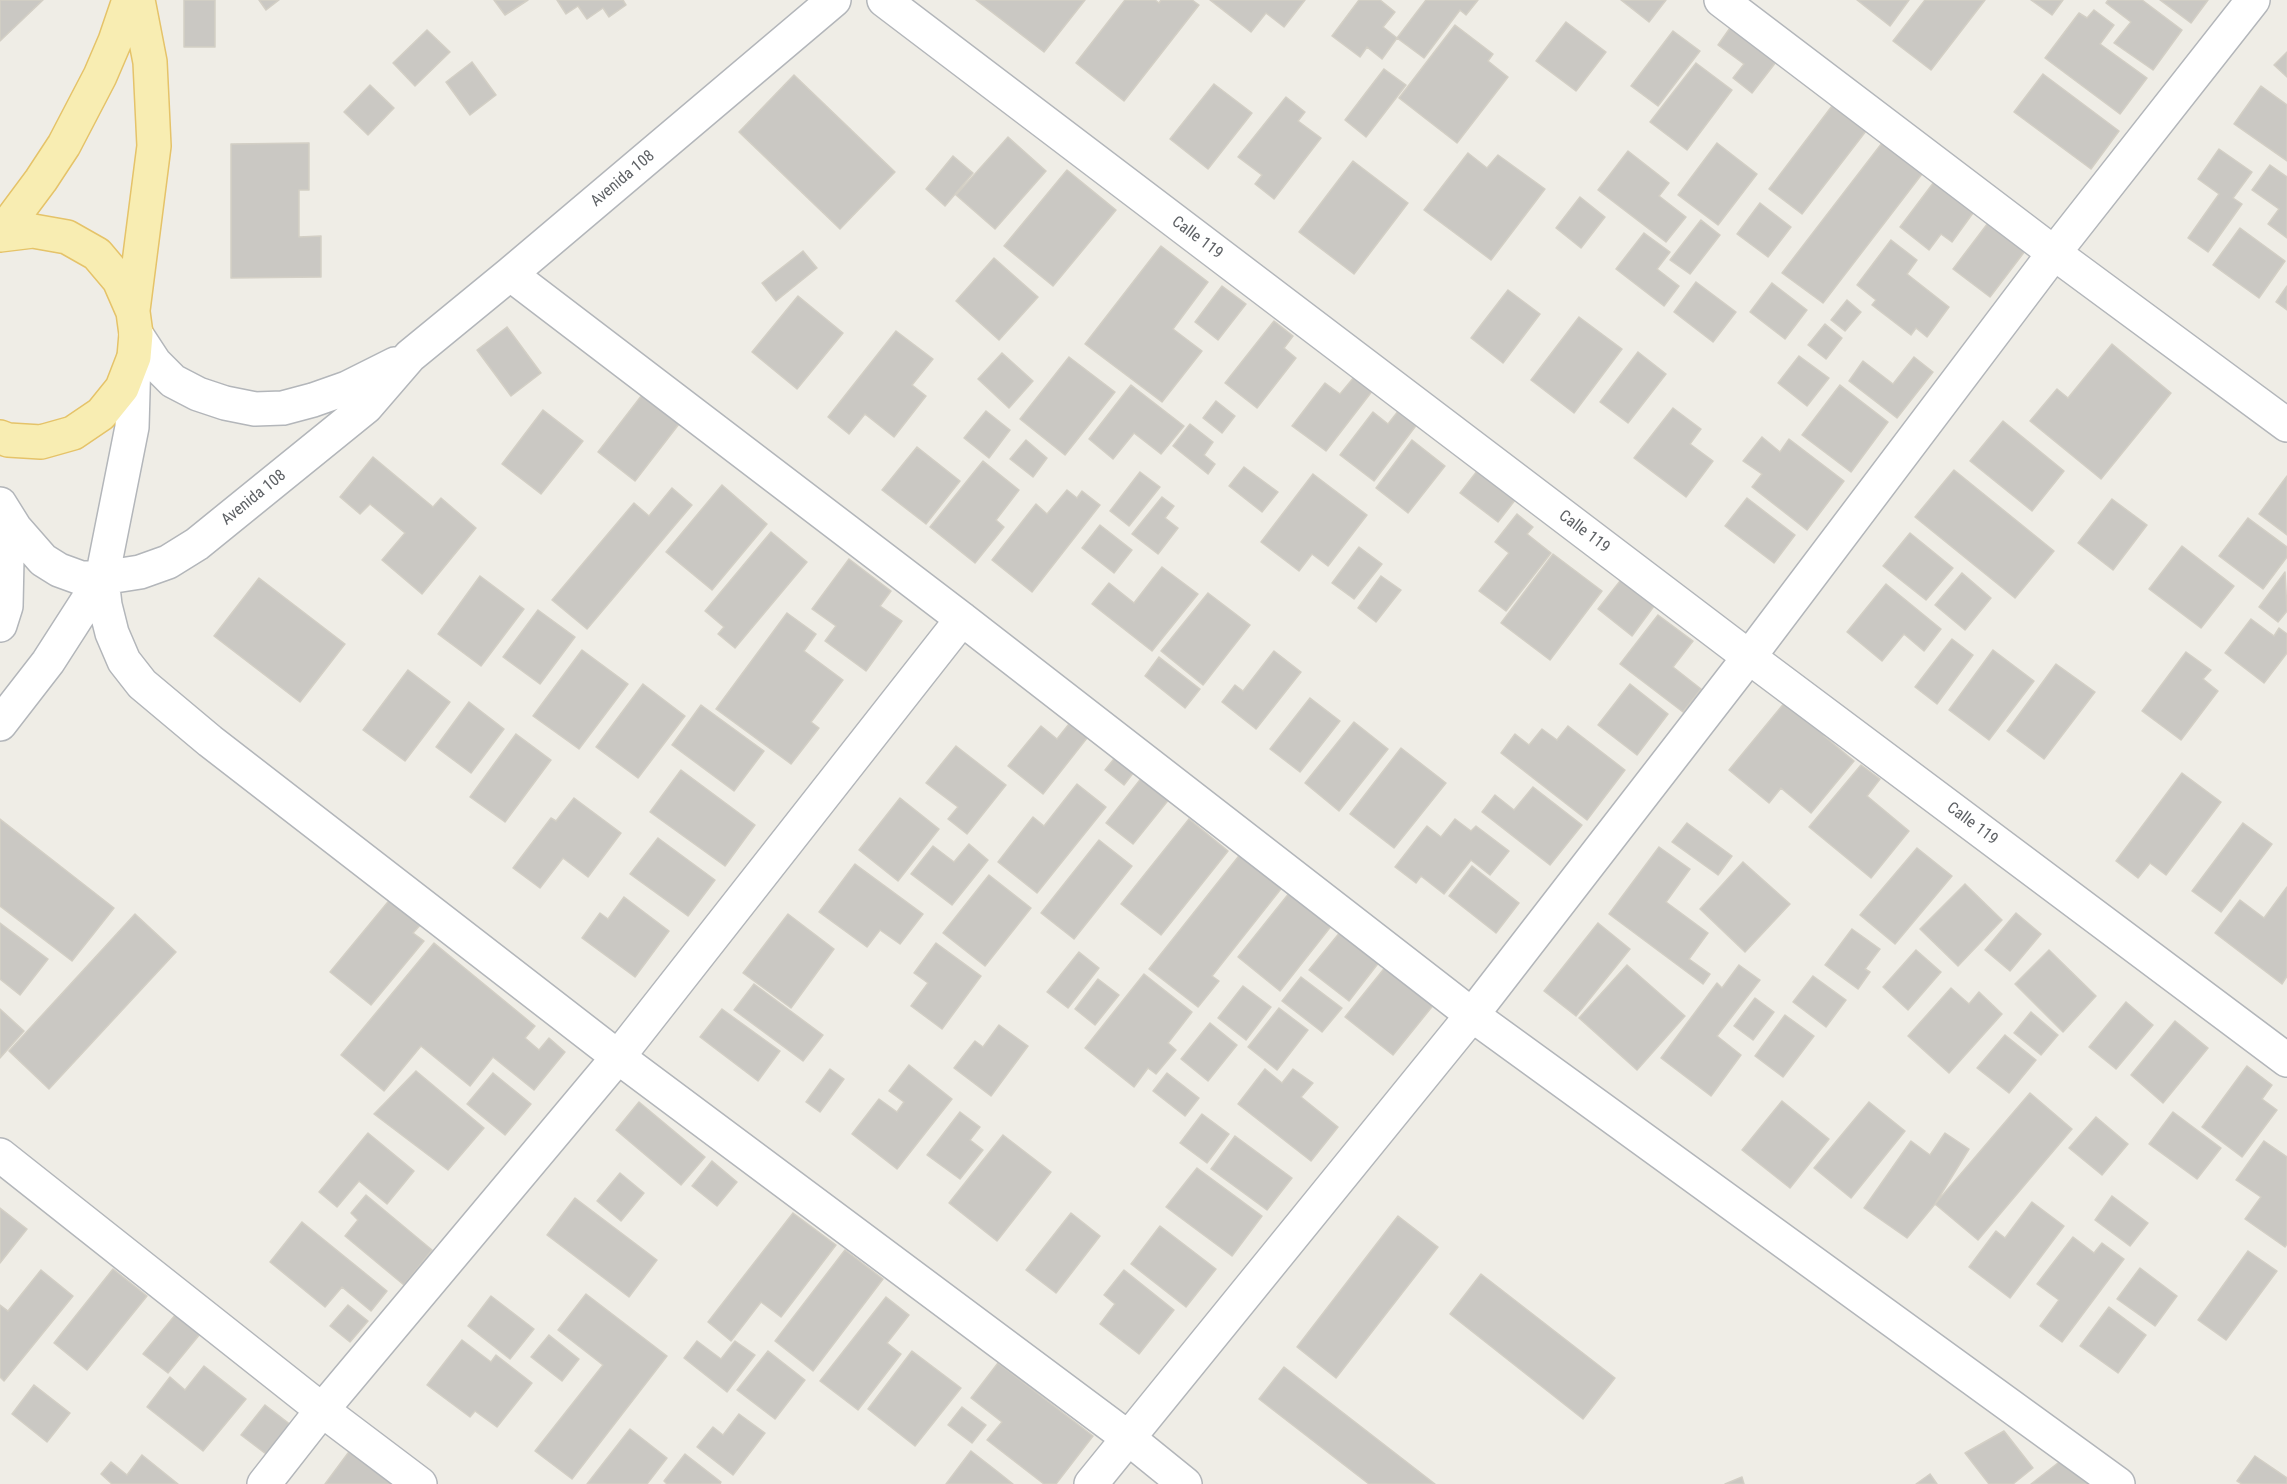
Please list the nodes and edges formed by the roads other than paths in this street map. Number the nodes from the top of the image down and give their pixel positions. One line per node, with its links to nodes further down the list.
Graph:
1 (129, 0): 7 (main road)
2 (138, 0): 10 (main road)
3 (834, 0): 9 (street, Avenida 108)
4 (884, 0): 19 (street, Calle 119)
5 (1721, 0): 8 (street)
6 (2253, 0): 8 (street)
7 (0, 235): 10 (main road)
8 (2054, 253): 12 (street); 19 (street)
9 (510, 274): 11 (street, Avenida 108); 17 (street)
10 (134, 334): 11 (street, Avenida 108); 13 (main road); 16 (street)
11 (410, 356): 16 (street, Avenida 108)
12 (2287, 424)
13 (0, 437)
14 (0, 504): 16 (street, Avenida 108)
15 (0, 517): 18 (street)
16 (102, 578): 20 (street); 22 (street)
17 (962, 619): 21 (street); 22 (street)
18 (0, 625)
19 (1749, 657): 21 (street); 23 (street, Calle 119)
20 (0, 724)
21 (1472, 1015): 26 (street); 31 (street)
22 (618, 1057): 25 (street); 26 (street)
23 (2287, 1060)
24 (0, 1155): 25 (street)
25 (322, 1410): 27 (street); 28 (street)
26 (1127, 1437): 29 (street); 30 (street)
27 (264, 1484)
28 (420, 1484)
29 (1091, 1484)
30 (1185, 1484)
31 (2118, 1484)

